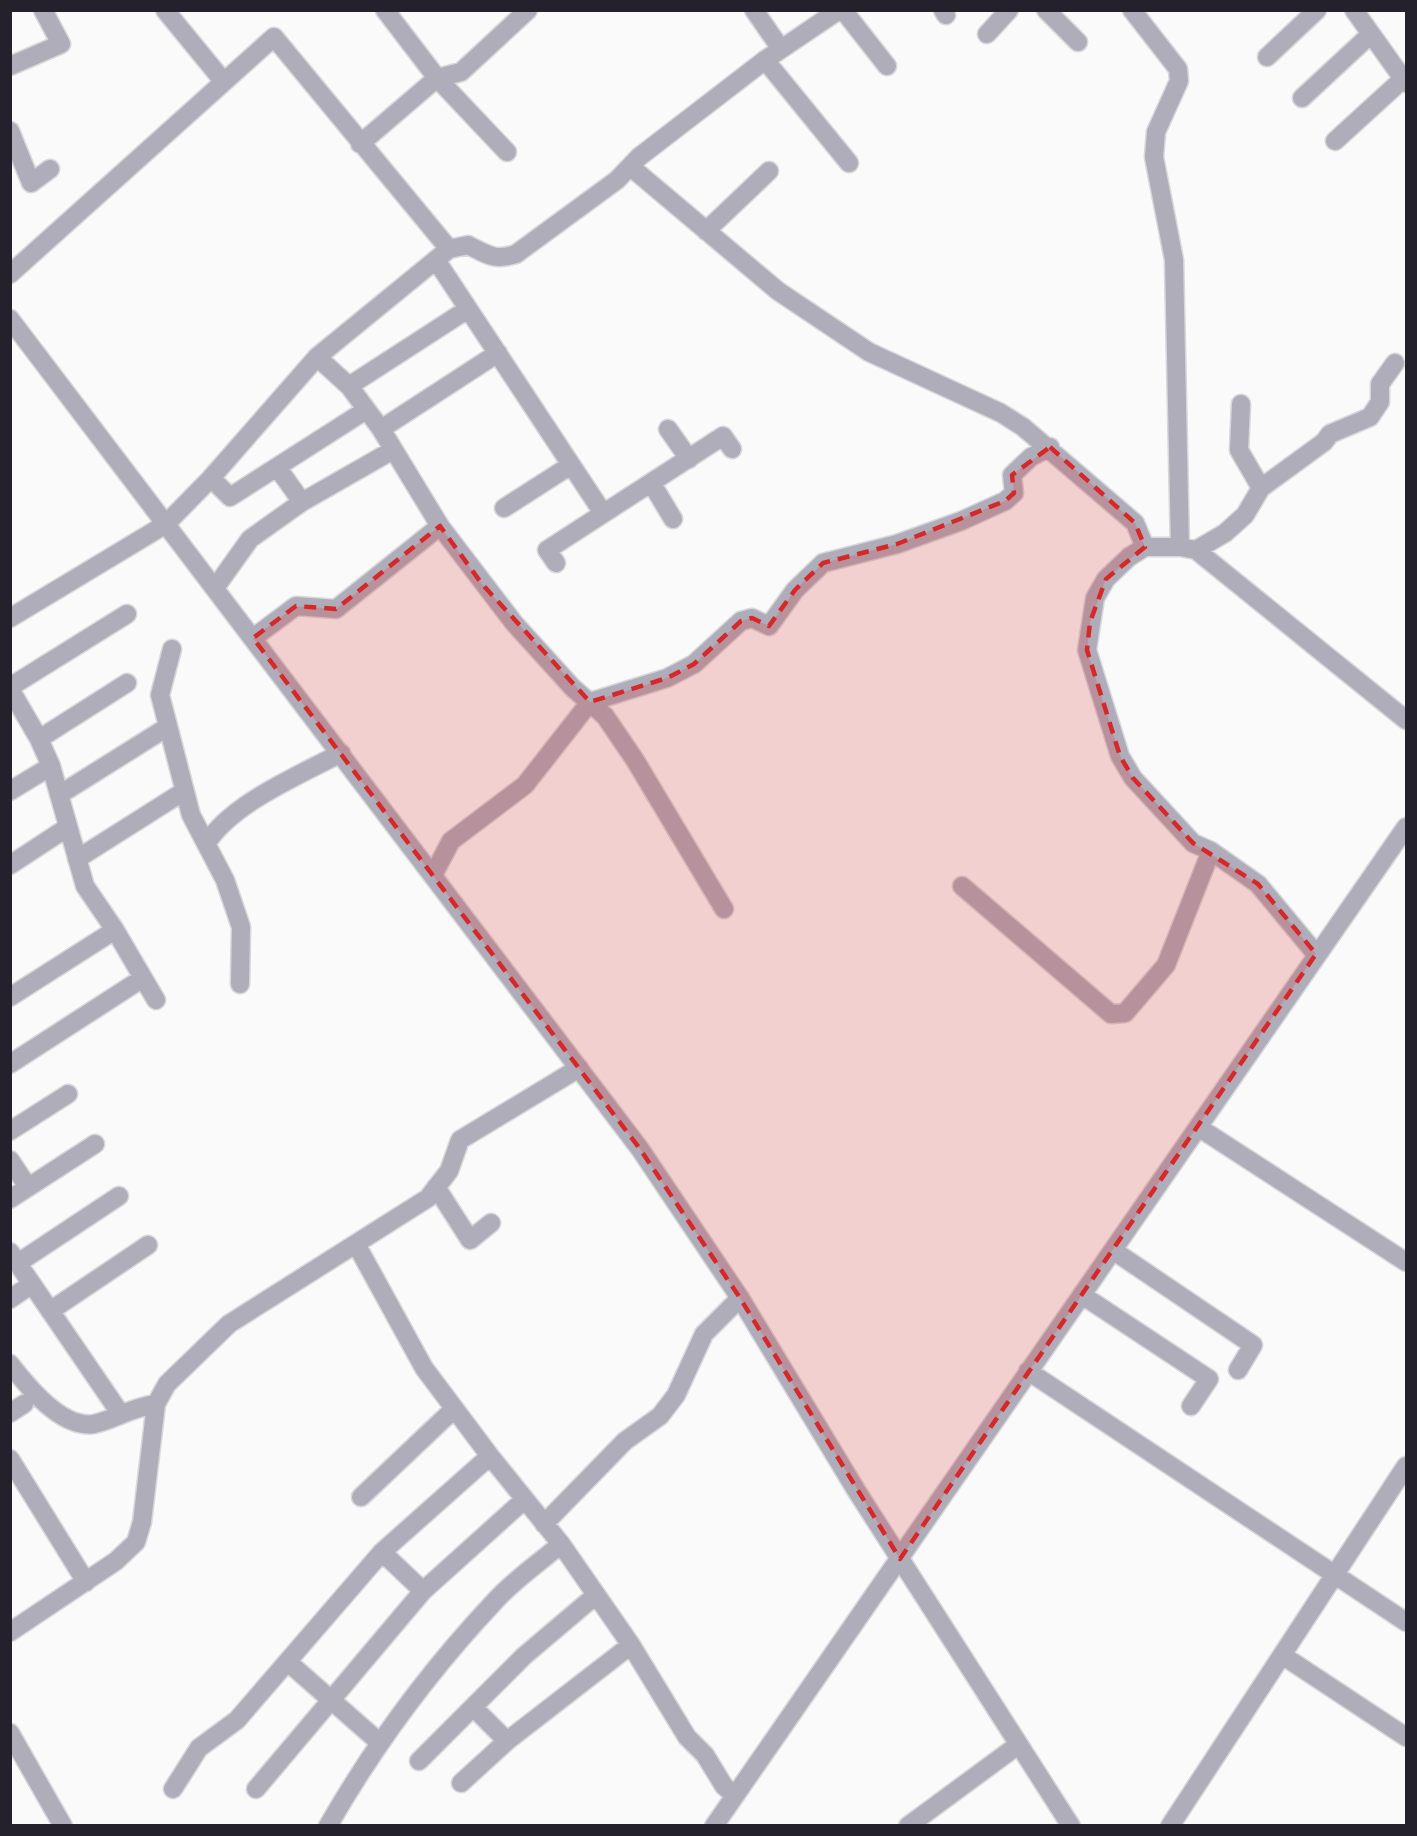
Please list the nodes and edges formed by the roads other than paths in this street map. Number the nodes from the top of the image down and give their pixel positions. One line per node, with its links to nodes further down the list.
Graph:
1 (43, 10): 18 (street)
2 (165, 10): 22 (street)
3 (385, 10): 20 (street)
4 (528, 10): 20 (street)
5 (754, 10): 15 (street)
6 (841, 10): 15 (street); 19 (street)
7 (1010, 10): 12 (street)
8 (1046, 10): 14 (street)
9 (1132, 10): 61 (street)
10 (1317, 10): 16 (street)
11 (1354, 10): 13 (street)
12 (987, 34)
13 (1371, 34): 21 (street); 23 (street)
14 (1078, 42)
15 (781, 49): 17 (street)
16 (1267, 57)
17 (765, 60): 28 (street); 29 (street)
18 (10, 66)
19 (887, 66)
20 (437, 78): 26 (street); 27 (street)
21 (1405, 81): 25 (street)
22 (224, 82): 26 (street); 34 (street)
23 (1302, 98)
24 (10, 131): 30 (street)
25 (1335, 141)
26 (360, 144): 33 (street)
27 (507, 152)
28 (849, 163)
29 (632, 168): 32 (street); 33 (street)
30 (50, 169)
31 (769, 171): 32 (street)
32 (706, 231): 45 (street)
33 (443, 254): 35 (street); 38 (street)
34 (10, 274)
35 (468, 309): 37 (street); 40 (street)
36 (10, 320): 58 (street)
37 (498, 353): 43 (street); 49 (street)
38 (316, 357): 40 (street); 51 (street)
39 (1395, 363): 53 (street)
40 (349, 386): 42 (street)
41 (1240, 404): 53 (street)
42 (366, 410): 43 (street); 50 (street)
43 (381, 429): 47 (street)
44 (668, 429): 48 (street)
45 (1050, 447): 60 (street); 70 (street)
46 (732, 449): 48 (street)
47 (393, 450): 54 (street); 59 (street)
48 (689, 459): 52 (street)
49 (571, 465): 55 (street); 56 (street)
50 (277, 467): 51 (street); 54 (street)
51 (211, 478): 58 (street)
52 (652, 484): 56 (street); 57 (street)
53 (1261, 488): 61 (street)
54 (302, 502): 63 (street)
55 (504, 508)
56 (603, 513): 62 (street)
57 (673, 519)
58 (166, 524): 63 (street); 65 (street)
59 (440, 526): 66 (street); 70 (street)
60 (1145, 547): 61 (street); 83 (street)
61 (1188, 549): 72 (street)
62 (556, 563)
63 (215, 588): 66 (street)
64 (127, 614): 69 (street)
65 (10, 618)
66 (253, 638): 75 (street)
67 (172, 649): 82 (street)
68 (127, 683): 74 (street)
69 (10, 688): 71 (street)
70 (590, 702): 86 (street); 88 (street)
71 (17, 717): 74 (street)
72 (1407, 720)
73 (161, 731): 78 (street)
74 (39, 739): 76 (street)
75 (341, 753): 82 (street); 86 (street)
76 (51, 766): 77 (street); 78 (street)
77 (10, 792)
78 (59, 795): 80 (street)
79 (178, 795): 84 (street)
80 (68, 827): 84 (street); 85 (street)
81 (1407, 827): 90 (street)
82 (206, 844): 92 (street)
83 (1211, 851): 87 (street); 90 (street)
84 (78, 859): 89 (street)
85 (10, 865)
86 (433, 875): 96 (street)
87 (962, 886)
88 (724, 909)
89 (115, 930): 91 (street); 93 (street)
90 (1316, 954): 98 (street)
91 (142, 978): 94 (street); 95 (street)
92 (240, 984)
93 (10, 997)
94 (156, 1000)
95 (10, 1064)
96 (579, 1068): 103 (street); 114 (street)
97 (68, 1094): 99 (street)
98 (1198, 1127): 109 (street); 111 (street)
99 (10, 1131)
100 (95, 1144): 102 (street)
101 (10, 1160): 102 (street)
102 (28, 1187): 105 (street)
103 (436, 1187): 106 (street); 107 (street)
104 (119, 1196): 110 (street)
105 (10, 1199)
106 (491, 1223)
107 (356, 1244): 120 (street); 122 (street)
108 (148, 1245): 116 (street)
109 (1114, 1251): 113 (street); 118 (street)
110 (14, 1258): 112 (street)
111 (1407, 1262)
112 (32, 1284): 115 (street); 116 (street)
113 (1082, 1295): 119 (street); 121 (street)
114 (740, 1298): 129 (street); 132 (street)
115 (10, 1299)
116 (50, 1311): 123 (street)
117 (10, 1364): 123 (street)
118 (1238, 1370)
119 (1028, 1371): 132 (street); 133 (street)
120 (156, 1404): 123 (street); 134 (street)
121 (1191, 1406)
122 (454, 1409): 124 (street); 127 (street)
123 (120, 1413)
124 (490, 1456): 128 (street); 131 (street)
125 (10, 1459): 134 (street)
126 (1407, 1466): 133 (street)
127 (361, 1497)
128 (524, 1500): 129 (street); 135 (street)
129 (544, 1524): 130 (street)
130 (561, 1544): 136 (street); 147 (street)
131 (382, 1552): 135 (street); 141 (street)
132 (900, 1559): 148 (street); 153 (street)
133 (1335, 1575): 137 (street); 140 (street)
134 (86, 1582): 138 (street)
135 (423, 1591): 142 (street)
136 (596, 1595): 139 (street); 143 (street)
137 (1407, 1622)
138 (10, 1632)
139 (631, 1645): 146 (street); 153 (street)
140 (1282, 1655): 145 (street); 159 (street)
141 (289, 1663): 142 (street); 151 (street)
142 (333, 1701): 147 (street); 152 (street)
143 (474, 1708): 146 (street); 149 (street)
144 (10, 1732): 154 (street)
145 (1407, 1737)
146 (507, 1741): 150 (street)
147 (379, 1742): 155 (street)
148 (1018, 1745): 157 (street); 158 (street)
149 (419, 1761)
150 (461, 1783)
151 (173, 1789)
152 (256, 1789)
153 (738, 1789): 156 (street)
154 (63, 1826)
155 (328, 1826)
156 (714, 1826)
157 (908, 1826)
158 (1071, 1826)
159 (1170, 1826)

